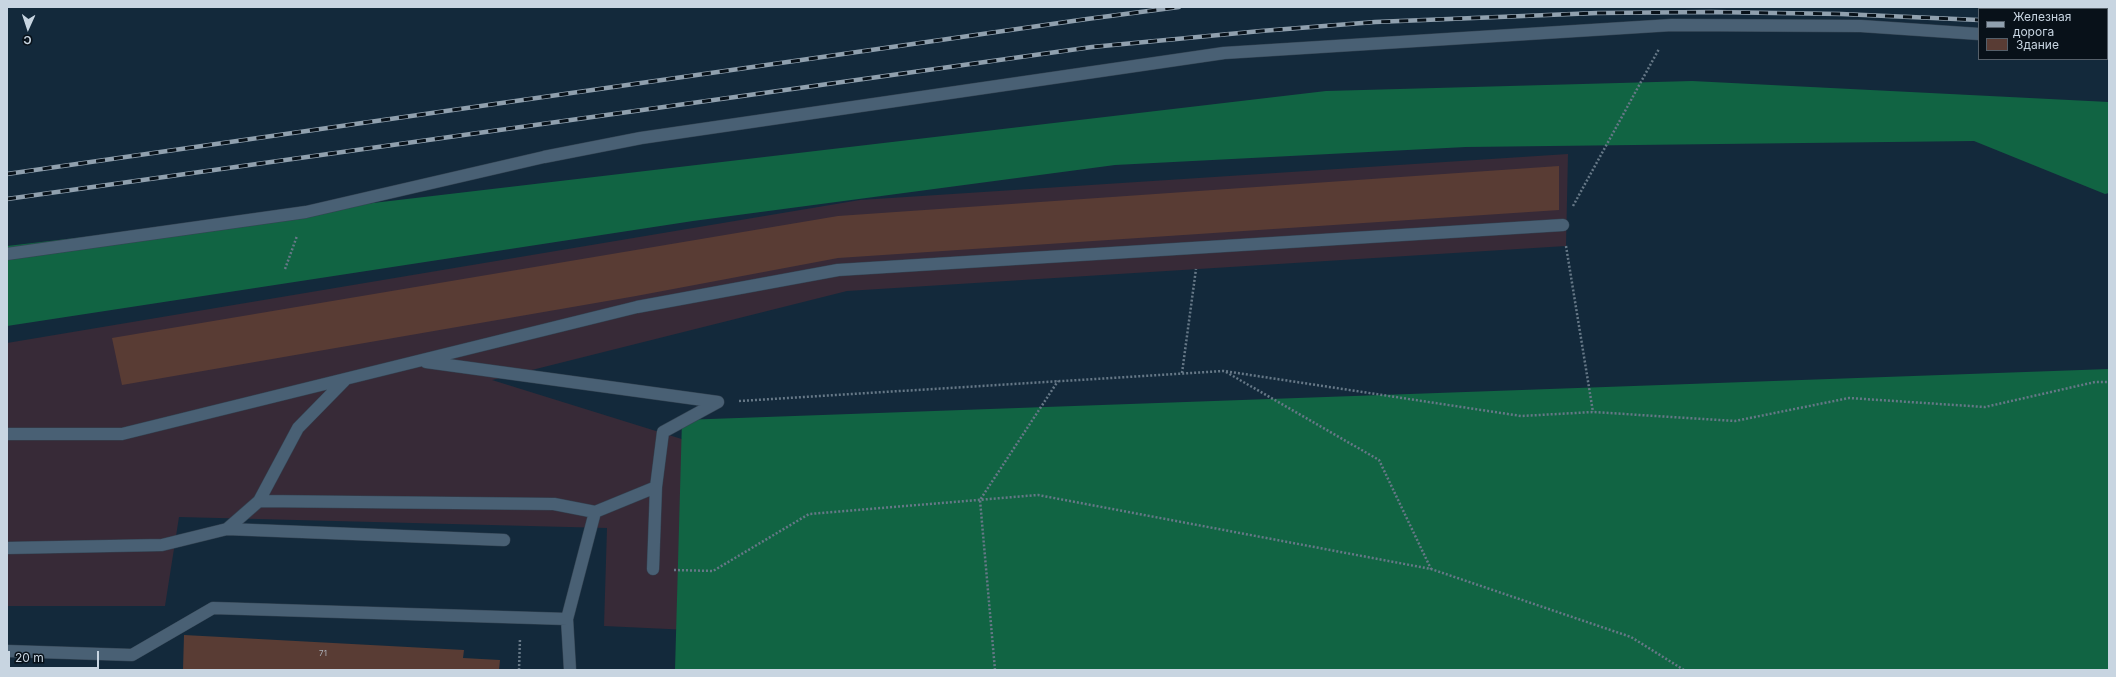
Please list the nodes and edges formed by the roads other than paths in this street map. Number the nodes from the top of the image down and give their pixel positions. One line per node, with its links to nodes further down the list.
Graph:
1 (1978, 34): 3 (lane)
2 (1563, 226): 4 (lane)
3 (7, 254)
4 (419, 361): 5 (lane); 7 (lane)
5 (345, 380): 6 (lane); 8 (lane)
6 (7, 434)
7 (656, 487): 9 (lane); 13 (lane)
8 (259, 500): 9 (lane); 10 (lane)
9 (595, 512): 14 (lane)
10 (227, 529): 11 (lane); 12 (lane)
11 (504, 540)
12 (7, 548)
13 (653, 569)
14 (567, 619): 15 (lane); 16 (lane)
15 (7, 651)
16 (570, 670)

